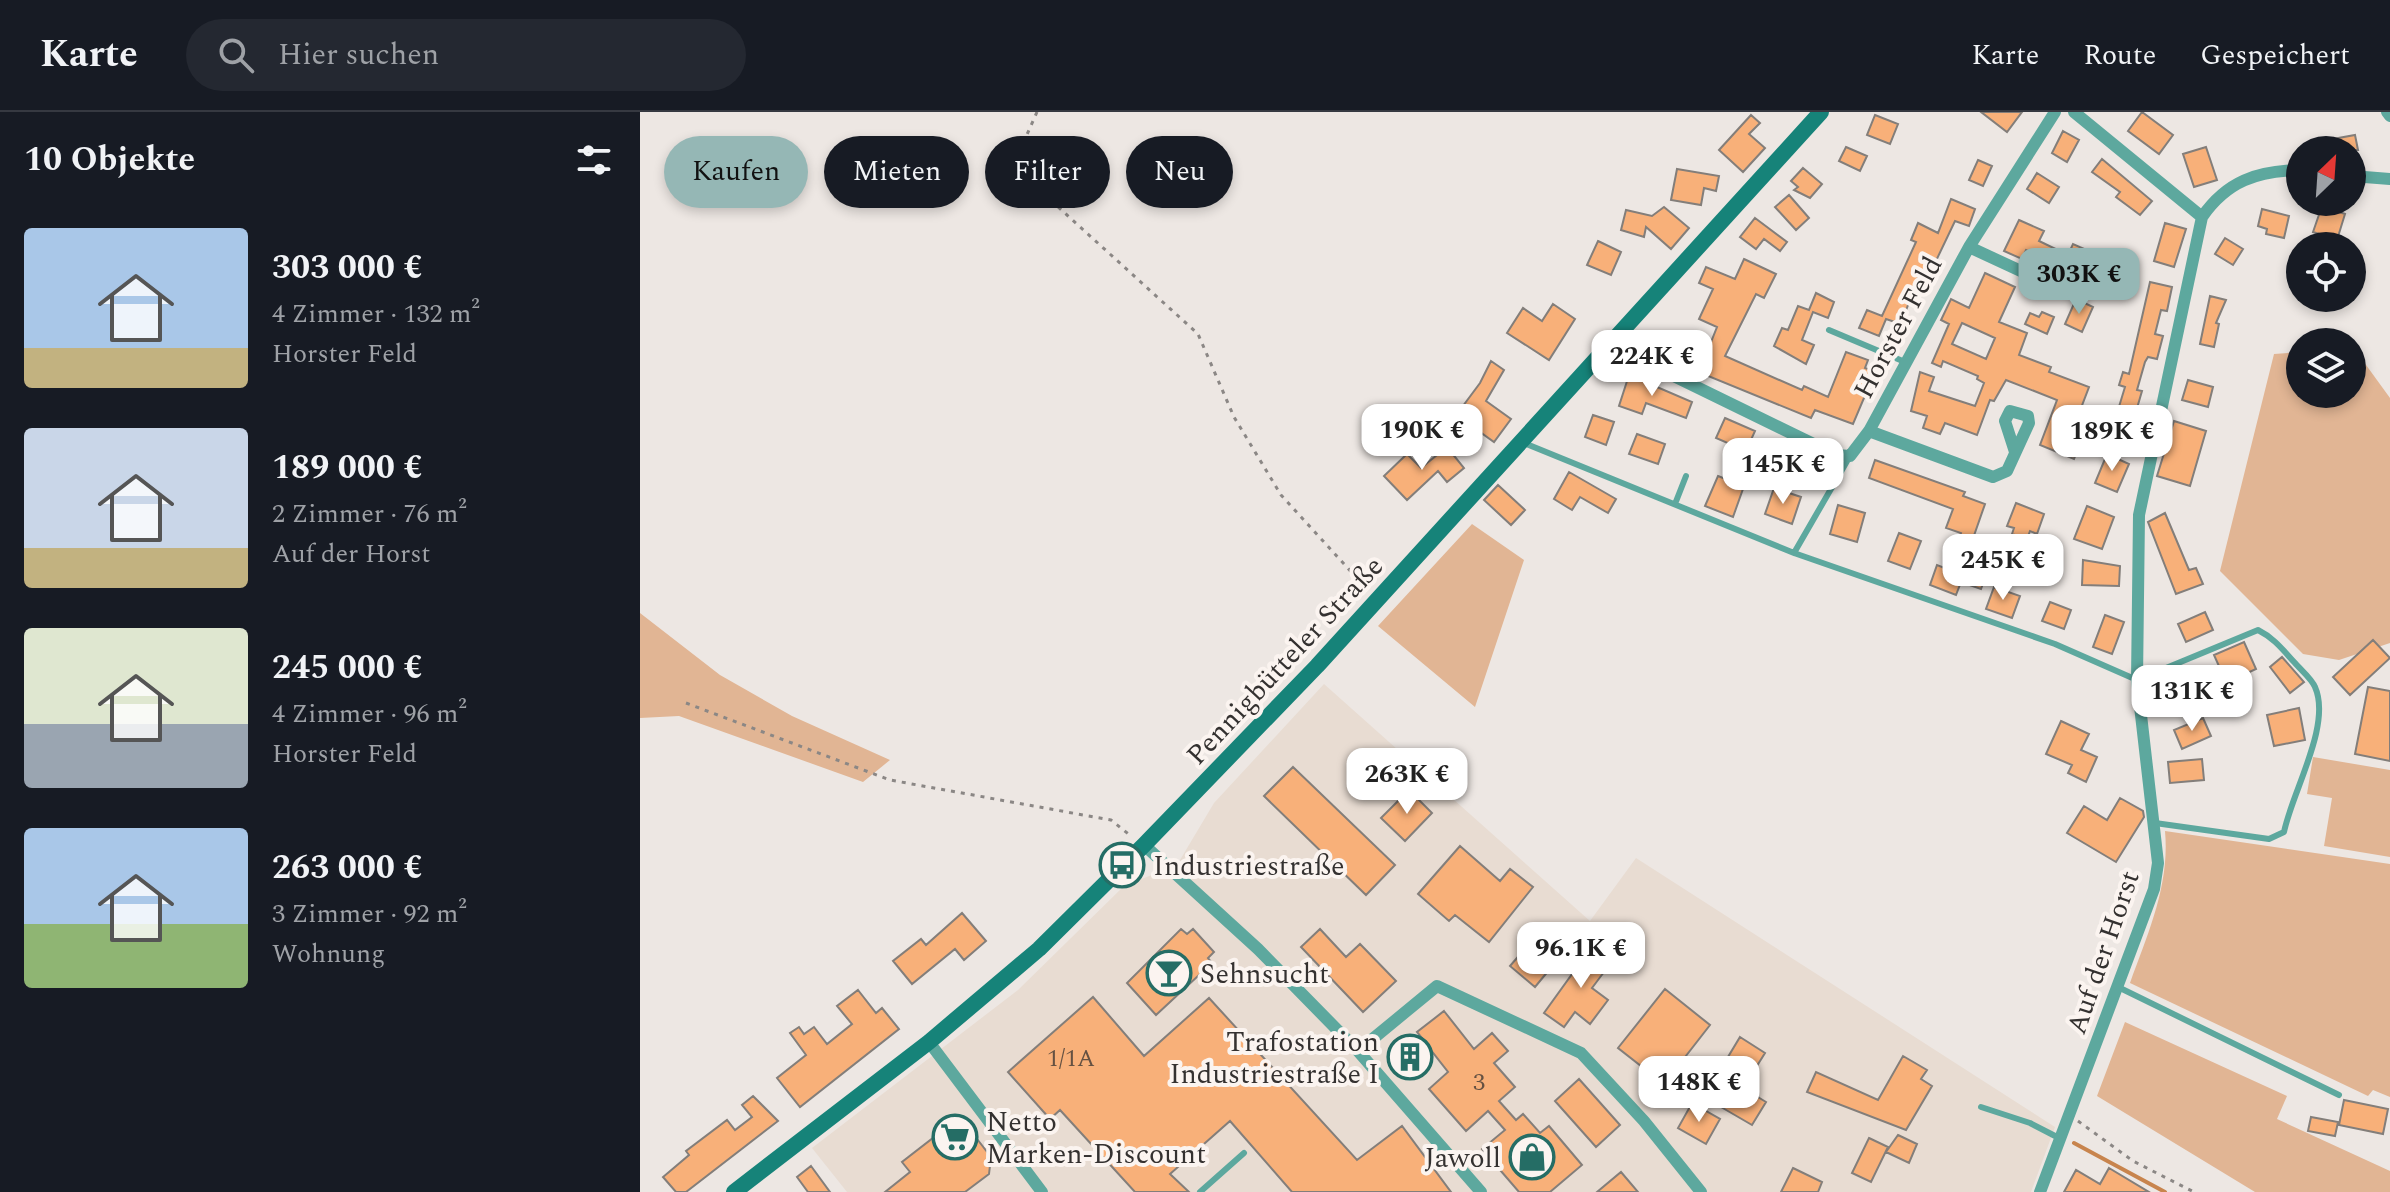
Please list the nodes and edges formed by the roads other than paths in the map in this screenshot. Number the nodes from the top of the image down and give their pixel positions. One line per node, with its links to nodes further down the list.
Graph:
1 (1821, 112): 11 (street, Pennigbütteler Straße)
2 (2055, 112): 8 (street, Horster Feld)
3 (2074, 112): 7 (street)
4 (2286, 170): 7 (street)
5 (2366, 177): 6 (street)
6 (2390, 179)
7 (2202, 217): 20 (street, Auf der Horst)
8 (1969, 247): 9 (street, Horster Feld); 12 (street, Horster Feld)
9 (2051, 285)
10 (1829, 330): 12 (lane)
11 (1614, 338): 14 (street, Pennigbütteler Straße); 16 (street)
12 (1905, 362): 13 (street, Horster Feld)
13 (1869, 431): 15 (street, Horster Feld); 16 (street, Horster Feld)
14 (1520, 442): 18 (lane); 22 (street, Pennigbütteler Straße)
15 (2015, 452)
16 (1850, 456): 19 (lane, Horster Feld)
17 (1686, 476): 18 (lane)
18 (1675, 504): 19 (lane)
19 (1794, 553): 20 (lane)
20 (2137, 680): 21 (street, Auf der Horst); 21 (lane)
21 (2155, 823): 23 (street, Auf der Horst)
22 (1144, 845): 24 (street, Pennigbütteler Straße); 25 (street)
23 (2118, 987): 26 (lane); 28 (street, Auf der Horst)
24 (929, 1042): 30 (street, Pennigbütteler Straße); 31 (street)
25 (1358, 1051): 33 (street); 34 (street)
26 (2339, 1095)
27 (1981, 1107): 28 (lane)
28 (2060, 1138): 35 (street, Auf der Horst)
29 (1244, 1153): 32 (lane)
30 (734, 1192)
31 (1042, 1192)
32 (1200, 1192)
33 (1481, 1192)
34 (1701, 1192)
35 (2040, 1192)

